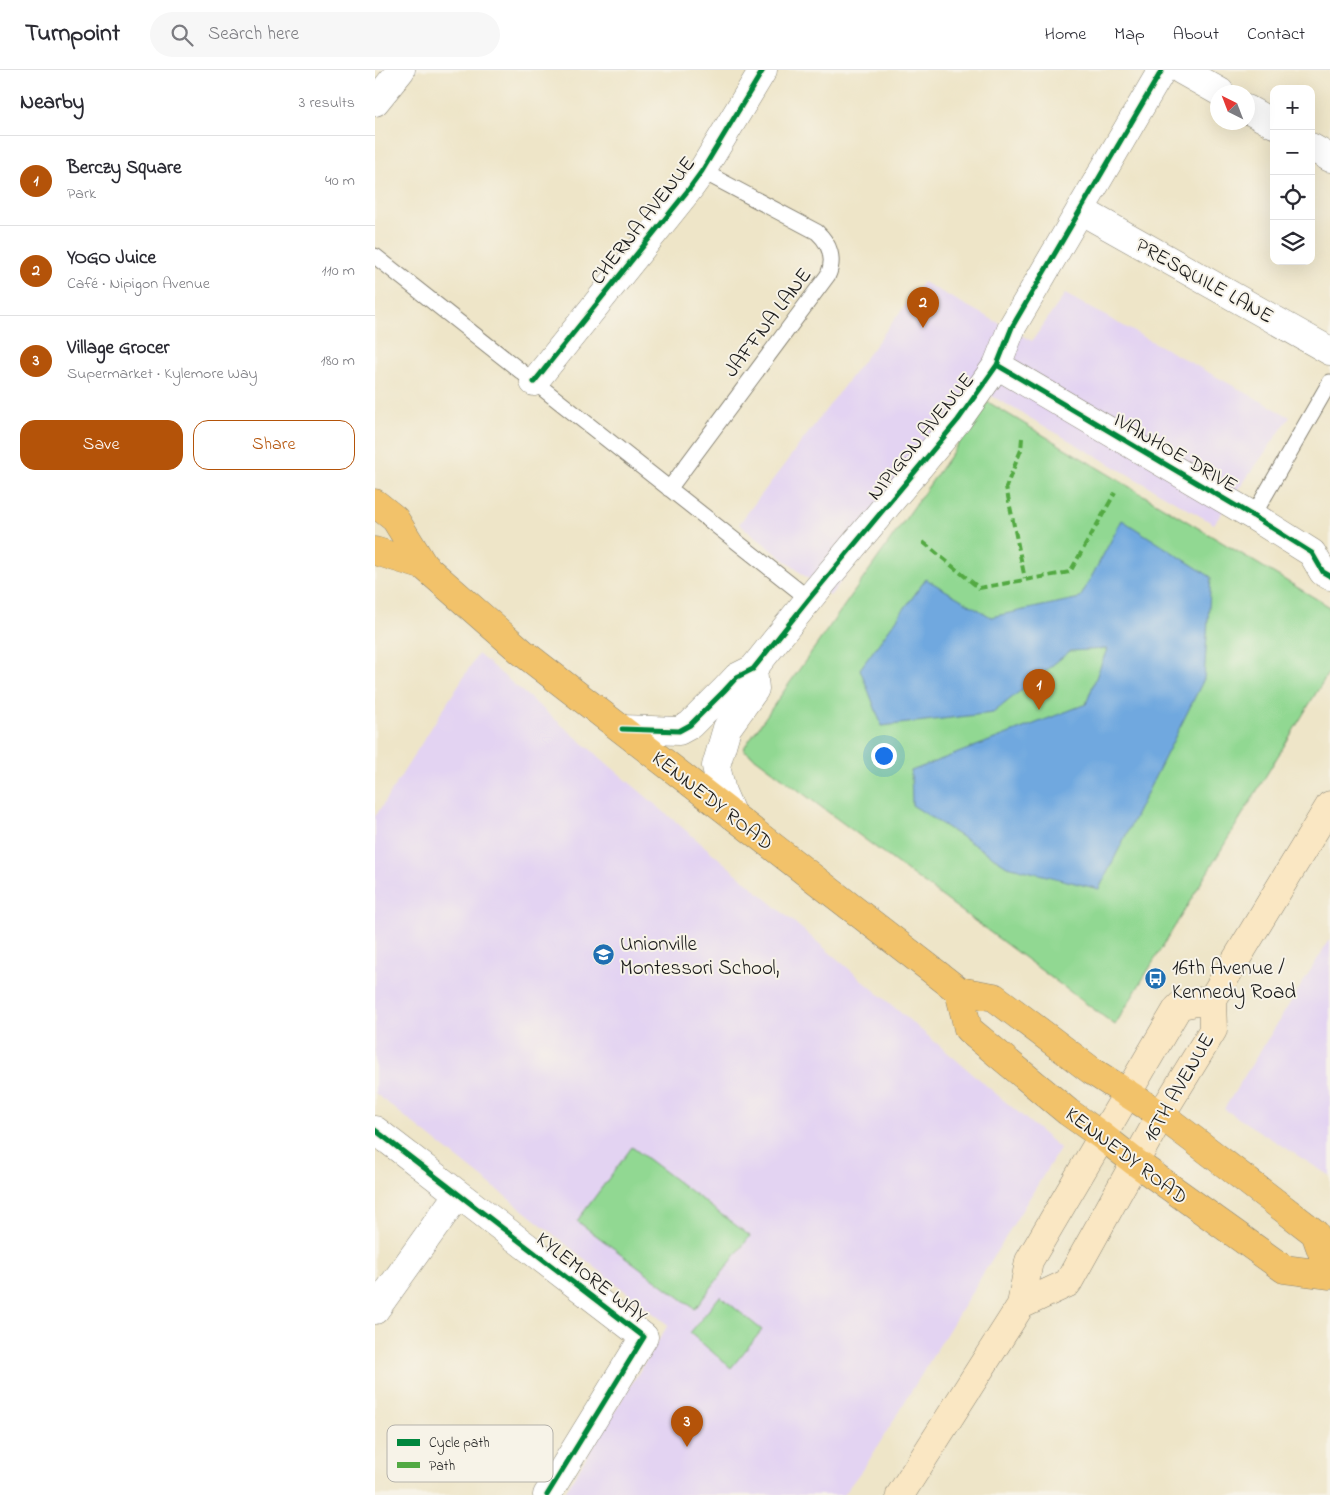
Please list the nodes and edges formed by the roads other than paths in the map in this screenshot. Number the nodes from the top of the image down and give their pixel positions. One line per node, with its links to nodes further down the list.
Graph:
1 (401, 70): 6 (street)
2 (763, 70): 11 (street, CHERNA AVENUE)
3 (1162, 70): 12 (street, NIPIGON AVENUE)
4 (1181, 70): 5 (street)
5 (1210, 86)
6 (375, 102)
7 (1255, 113): 8 (street)
8 (1270, 122)
9 (1315, 149): 10 (street)
10 (1330, 158)
11 (702, 170): 16 (street, CHERNA AVENUE); 18 (lane, JAFFNA LANE)
12 (1080, 210): 14 (street, PRESQUILE LANE); 15 (street, NIPIGON AVENUE)
13 (375, 256): 16 (lane)
14 (1330, 351)
15 (997, 365): 20 (street, IVANHOE DRIVE); 25 (street, NIPIGON AVENUE)
16 (534, 382): 18 (lane)
17 (1330, 382): 20 (lane)
18 (669, 489): 25 (lane)
19 (375, 503): 23 (main road, KENNEDY ROAD)
20 (1253, 516): 22 (street, IVANHOE DRIVE)
21 (375, 551): 23 (main road, KENNEDY ROAD)
22 (1321, 552): 24 (street, IVANHOE DRIVE)
23 (424, 566): 27 (main road, KENNEDY ROAD)
24 (1330, 576)
25 (809, 599): 26 (street, NIPIGON AVENUE)
26 (753, 669): 27 (street, NIPIGON AVENUE); 29 (street)
27 (622, 729): 29 (main road, KENNEDY ROAD)
28 (1330, 805): 31 (main road)
29 (732, 815): 30 (main road, KENNEDY ROAD)
30 (959, 991): 32 (main road, KENNEDY ROAD); 35 (main road, KENNEDY ROAD)
31 (1212, 999): 32 (main road, 16TH AVENUE); 33 (main road, 16TH AVENUE)
32 (1127, 1093): 33 (main road, KENNEDY ROAD); 35 (main road, 16TH AVENUE)
33 (1161, 1115): 36 (main road, 16TH AVENUE); 36 (main road, KENNEDY ROAD)
34 (375, 1130): 37 (street, KYLEMORE WAY)
35 (1102, 1136): 36 (main road, KENNEDY ROAD); 38 (main road, 16TH AVENUE)
36 (1135, 1162): 38 (main road, 16TH AVENUE)
37 (458, 1194): 39 (street); 40 (street, KYLEMORE WAY)
38 (1021, 1305): 41 (main road, 16TH AVENUE)
39 (375, 1310)
40 (547, 1495)
41 (900, 1495)

